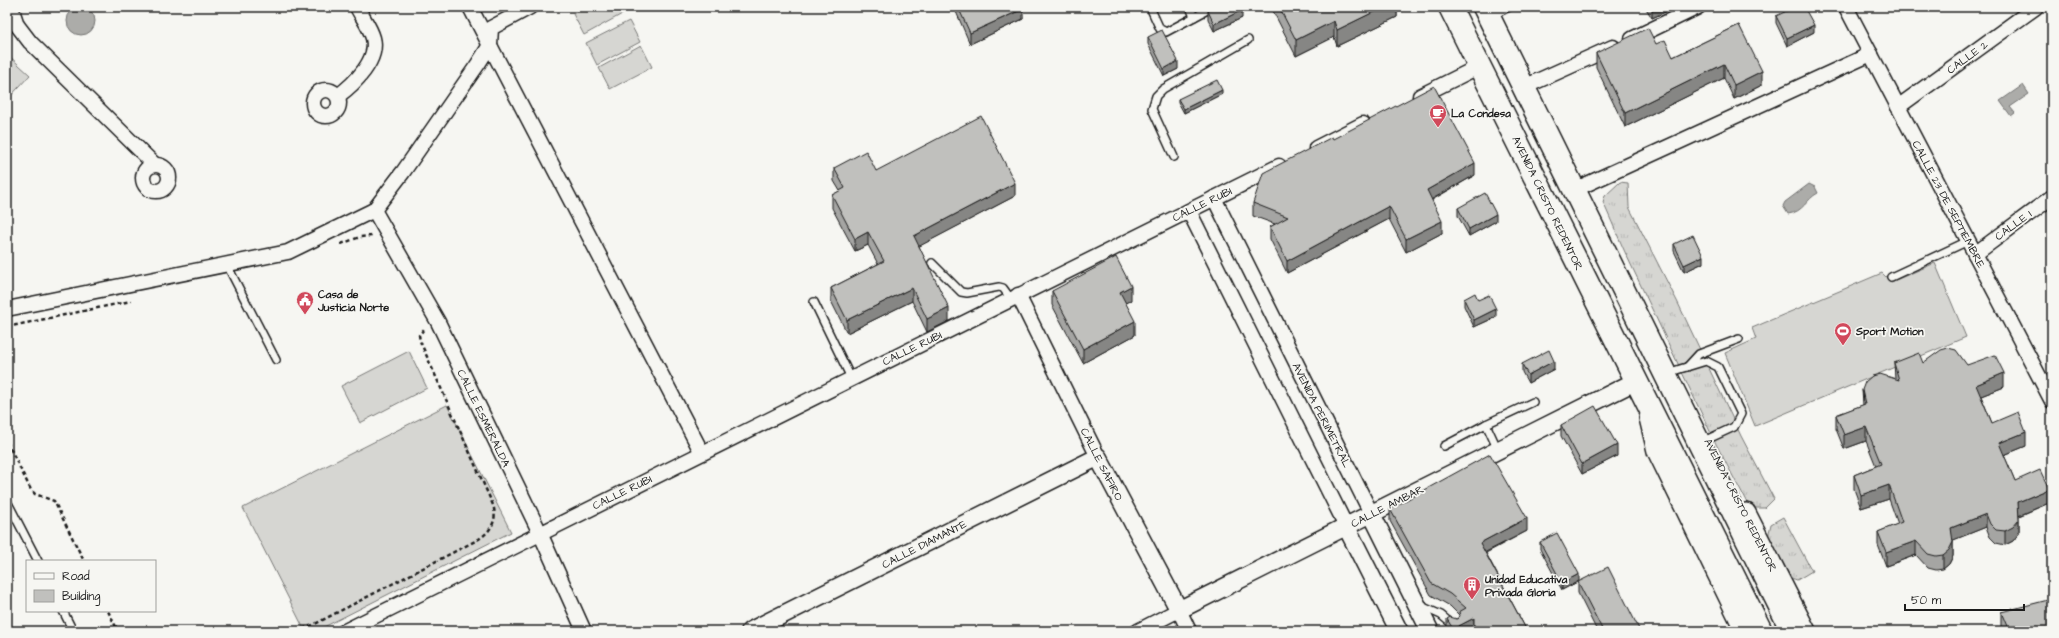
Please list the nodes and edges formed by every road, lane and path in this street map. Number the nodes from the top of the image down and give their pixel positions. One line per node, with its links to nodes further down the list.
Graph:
1 (11, 7): 27 (street)
2 (357, 7): 20 (street)
3 (470, 7): 16 (street)
4 (530, 7): 16 (street)
5 (1150, 7): 14 (lane)
6 (1190, 7): 14 (lane)
7 (1214, 7): 14 (lane)
8 (1450, 7): 18 (highway, AVENIDA CRISTO REDENTOR)
9 (1509, 7): 13 (lane)
10 (1698, 7): 19 (street)
11 (2036, 7): 22 (street, CALLE 2)
12 (1849, 8): 17 (street, CALLE 23 DE SEPTIEMBRE)
13 (1486, 12): 19 (highway, AVENIDA CRISTO REDENTOR)
14 (1194, 17)
15 (1248, 40): 25 (lane)
16 (490, 45): 31 (street); 55 (street)
17 (1871, 54): 22 (street, CALLE 23 DE SEPTIEMBRE); 28 (street)
18 (1480, 66): 21 (street); 47 (highway, AVENIDA CRISTO REDENTOR)
19 (1524, 87): 28 (highway, AVENIDA CRISTO REDENTOR)
20 (338, 96)
21 (1410, 101)
22 (1898, 107): 33 (street, CALLE 23 DE SEPTIEMBRE)
23 (1375, 118): 24 (street)
24 (1305, 153)
25 (1174, 157)
26 (1291, 160): 30 (street, CALLE RUBI)
27 (154, 164)
28 (1574, 190): 46 (highway, AVENIDA CRISTO REDENTOR)
29 (2052, 197): 34 (street, CALLE 1)
30 (1214, 198): 32 (street, CALLE RUBI); 58 (street, AVENIDA PERIMETRAL)
31 (374, 210): 36 (street); 60 (street, CALLE ESMERALDA)
32 (1189, 211): 38 (street, CALLE RUBI); 59 (street)
33 (1968, 241): 34 (street, CALLE 23 DE SEPTIEMBRE); 37 (lane)
34 (1975, 254): 48 (street, CALLE 23 DE SEPTIEMBRE)
35 (932, 263): 38 (lane)
36 (227, 265): 40 (street); 43 (lane)
37 (1891, 278)
38 (1014, 297): 45 (street, CALLE RUBI); 56 (street, CALLE SAFIRO)
39 (814, 302): 45 (lane)
40 (7, 309)
41 (426, 328): 72 (path)
42 (1739, 339): 44 (lane)
43 (276, 360)
44 (1687, 367): 46 (lane); 52 (lane)
45 (851, 378): 55 (street, CALLE RUBI)
46 (1667, 378): 52 (highway, AVENIDA CRISTO REDENTOR)
47 (1641, 390): 54 (street, CALLE AMBAR); 80 (main road, AVENIDA CRISTO REDENTOR); 81 (highway, AVENIDA CRISTO REDENTOR)
48 (2052, 401)
49 (1533, 402): 50 (lane)
50 (1486, 424): 53 (lane); 54 (lane)
51 (7, 442): 62 (path)
52 (1705, 444): 82 (highway, AVENIDA CRISTO REDENTOR); 83 (main road, AVENIDA CRISTO REDENTOR)
53 (1444, 446)
54 (1498, 450): 58 (street, CALLE AMBAR)
55 (702, 453): 60 (street, CALLE RUBI)
56 (1098, 457): 64 (street, CALLE SAFIRO); 75 (street, CALLE DIAMANTE)
57 (7, 501): 61 (lane)
58 (1371, 514): 59 (street, CALLE AMBAR); 63 (street, AVENIDA PERIMETRAL)
59 (1346, 526): 64 (street, CALLE AMBAR); 78 (street)
60 (540, 533): 73 (street, CALLE RUBI); 74 (street, CALLE ESMERALDA)
61 (37, 560)
62 (84, 560)
63 (1417, 604): 67 (lane); 79 (street, AVENIDA PERIMETRAL)
64 (1179, 610): 76 (street, CALLE AMBAR); 77 (street, CALLE SAFIRO)
65 (64, 612): 68 (lane)
66 (108, 612): 69 (path)
67 (1454, 627)
68 (73, 631)
69 (118, 631)
70 (277, 631): 71 (path)
71 (284, 631)
72 (296, 631)
73 (345, 631)
74 (584, 631)
75 (750, 631)
76 (1138, 631)
77 (1189, 631)
78 (1399, 631)
79 (1430, 631)
80 (1745, 631)
81 (1761, 631)
82 (1792, 631)
83 (1806, 631)

